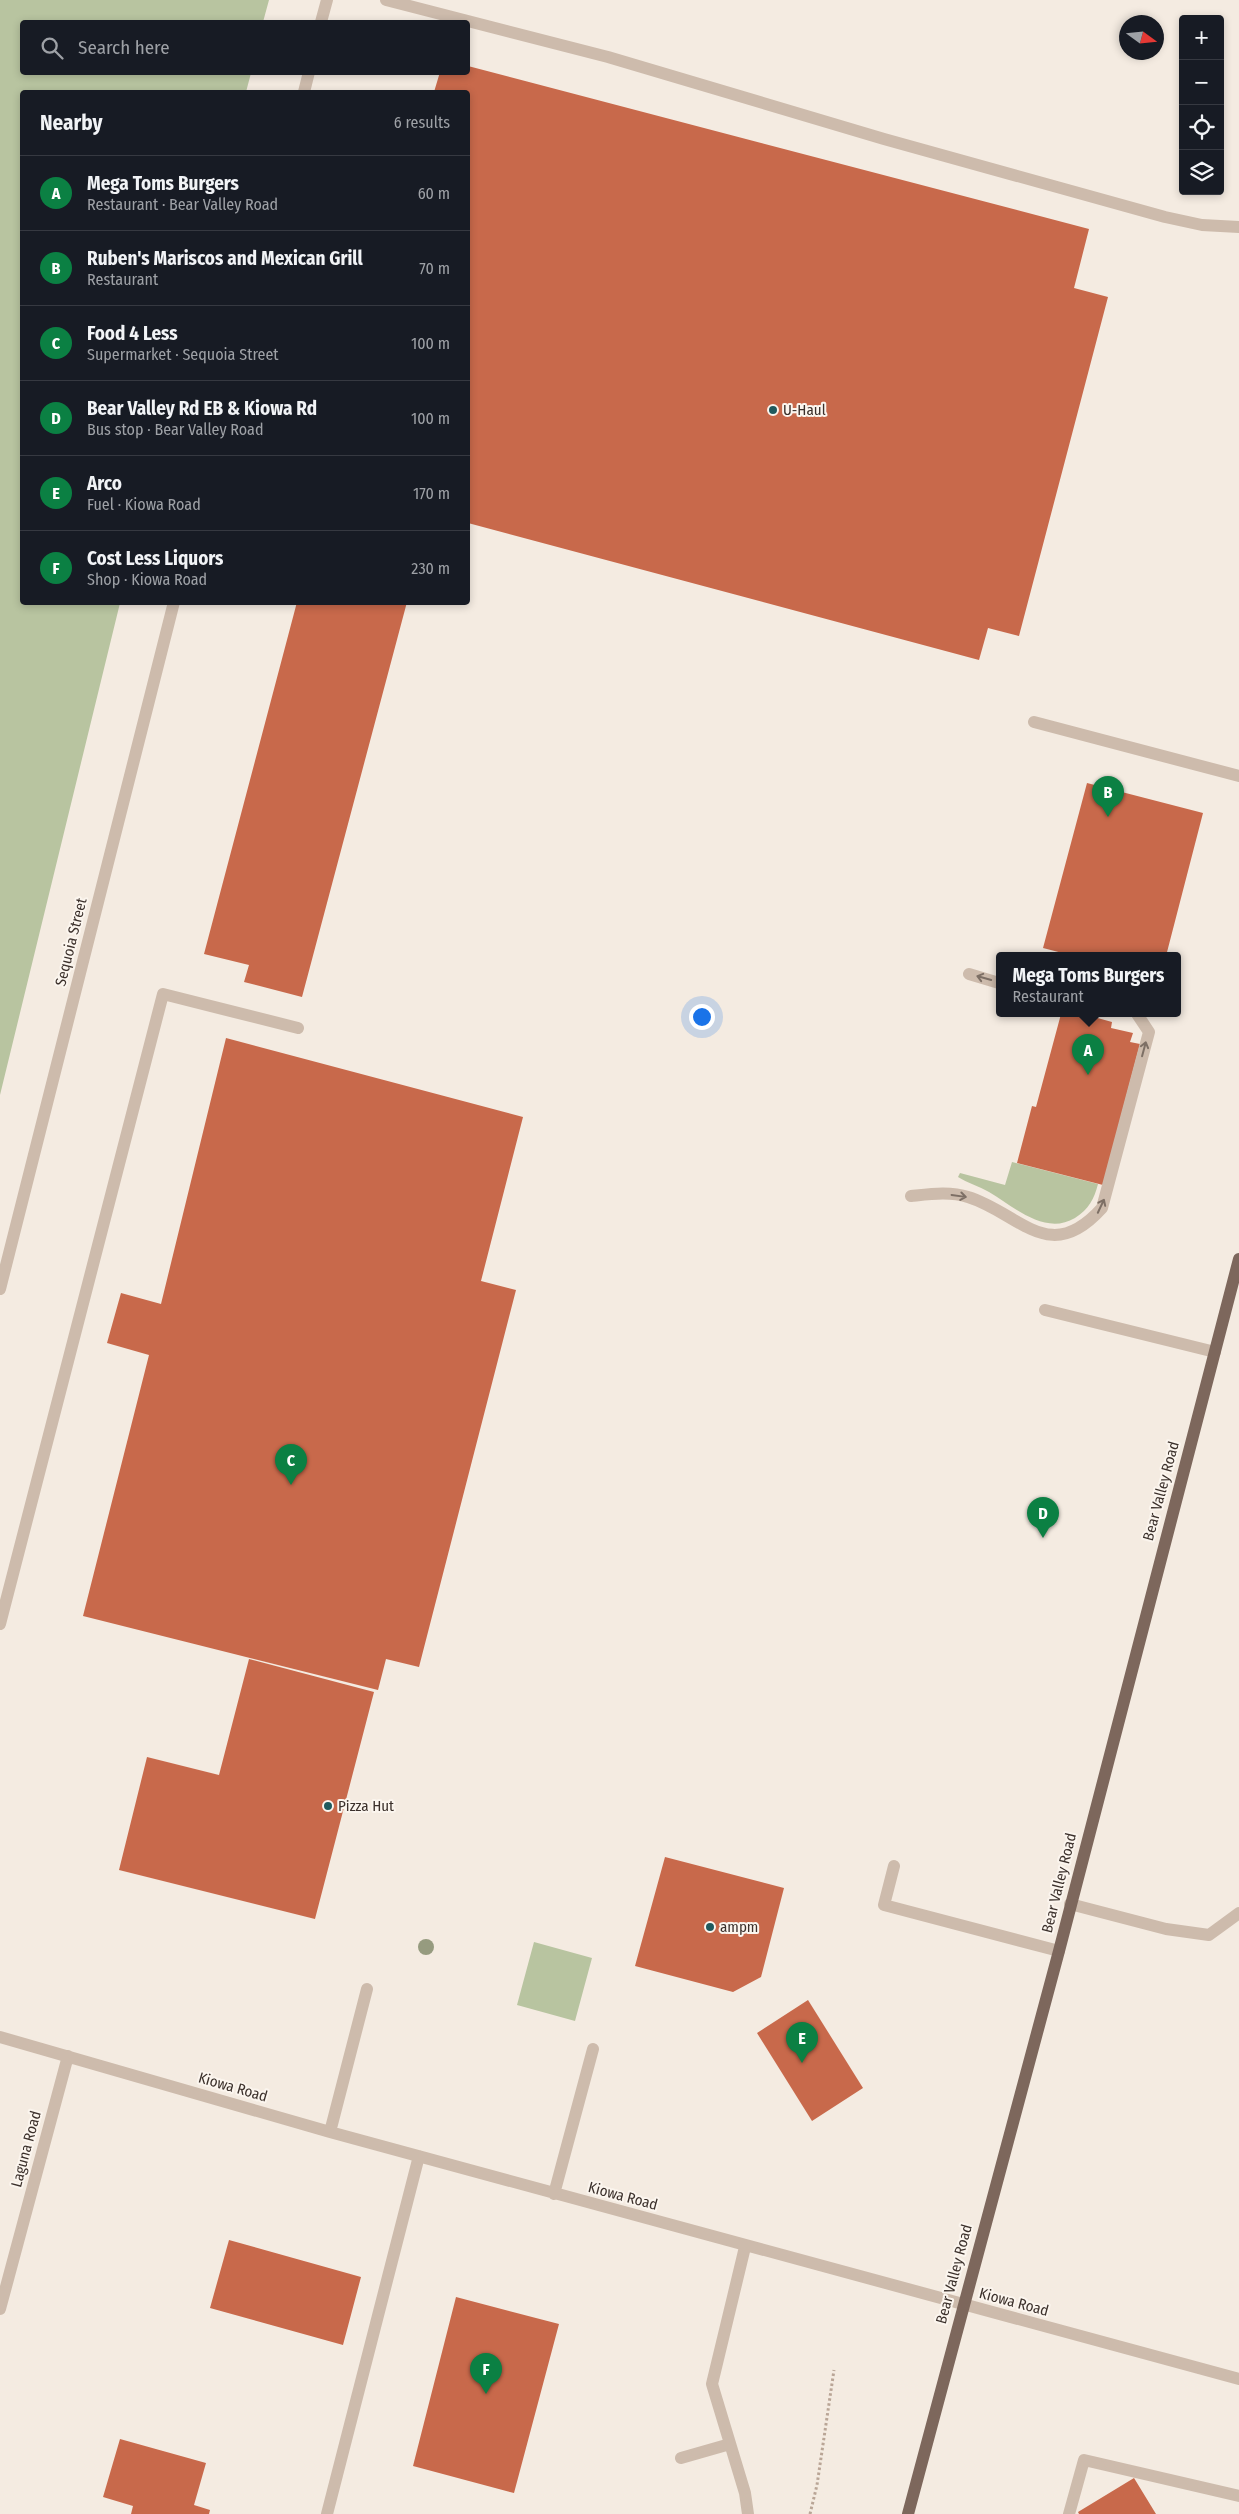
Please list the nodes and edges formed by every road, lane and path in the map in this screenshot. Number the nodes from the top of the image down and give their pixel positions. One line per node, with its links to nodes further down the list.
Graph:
1 (327, 0): 3 (street)
2 (386, 0): 4 (street)
3 (322, 20)
4 (464, 20)
5 (470, 22): 8 (street)
6 (308, 75): 7 (street)
7 (304, 90)
8 (1239, 227)
9 (173, 605): 18 (street, Sequoia Street)
10 (1034, 722): 11 (street)
11 (1239, 776)
12 (969, 974): 13 (street, one-way to 12)
13 (996, 982)
14 (1138, 1017): 16 (street, one-way to 14)
15 (298, 1028): 21 (street)
16 (911, 1196)
17 (1239, 1259): 20 (main road, Bear Valley Road)
18 (0, 1289)
19 (1045, 1310): 20 (street)
20 (1214, 1352): 23 (main road, Bear Valley Road)
21 (0, 1624)
22 (894, 1866): 25 (street)
23 (1070, 1904): 24 (street); 25 (main road, Bear Valley Road)
24 (1239, 1913)
25 (1059, 1951): 34 (main road, Bear Valley Road)
26 (367, 1989): 30 (street)
27 (0, 2037): 29 (street, Kiowa Road)
28 (593, 2049): 32 (street)
29 (68, 2056): 30 (street, Kiowa Road); 35 (street, Laguna Road)
30 (330, 2132): 31 (street, Kiowa Road)
31 (419, 2156): 32 (street, Kiowa Road); 41 (street)
32 (554, 2194): 33 (street, Kiowa Road)
33 (745, 2246): 34 (street, Kiowa Road); 38 (street)
34 (963, 2305): 37 (street, Kiowa Road); 44 (main road, Bear Valley Road)
35 (0, 2309)
36 (834, 2370): 43 (path)
37 (1239, 2380)
38 (730, 2444): 39 (street); 42 (street)
39 (681, 2458)
40 (1239, 2496): 45 (street)
41 (327, 2514)
42 (748, 2514)
43 (810, 2514)
44 (908, 2514)
45 (1069, 2514)

